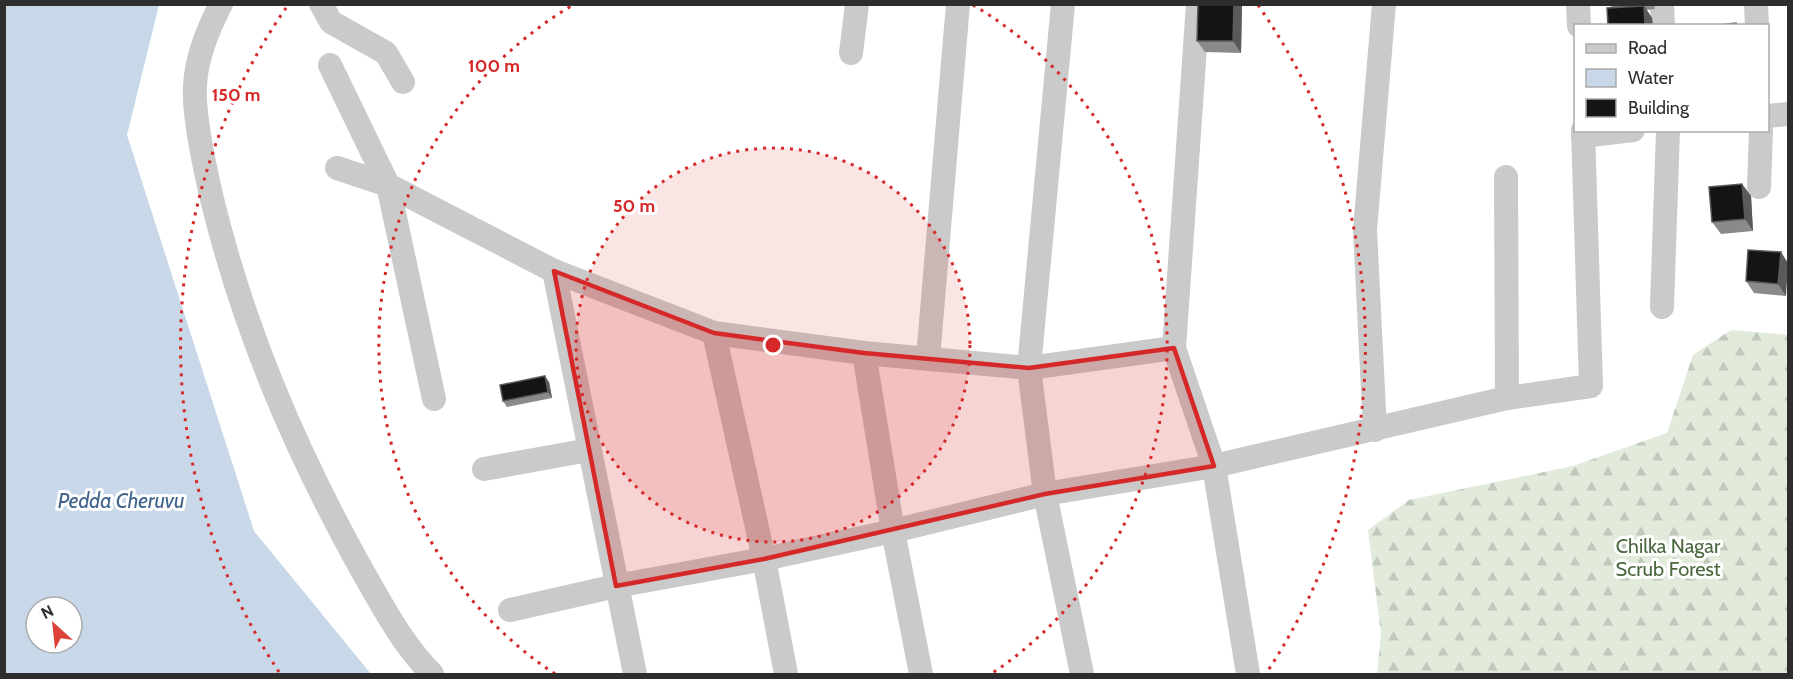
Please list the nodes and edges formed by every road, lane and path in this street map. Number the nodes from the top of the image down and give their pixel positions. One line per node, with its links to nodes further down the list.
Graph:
1 (220, 4): 45 (street)
2 (321, 4): 16 (street)
3 (857, 4): 14 (street)
4 (958, 4): 32 (street)
5 (1063, 4): 33 (street)
6 (1198, 4): 30 (street)
7 (1384, 4): 36 (street)
8 (1578, 4): 11 (street)
9 (1662, 4): 12 (street)
10 (1756, 4): 13 (street)
11 (1579, 24)
12 (1663, 24)
13 (1757, 24)
14 (851, 53)
15 (330, 65): 25 (street)
16 (403, 82)
17 (1788, 114): 18 (street)
18 (1769, 116)
19 (1600, 132): 22 (street)
20 (1668, 132): 28 (street)
21 (1761, 132): 26 (street)
22 (1583, 133): 34 (street)
23 (337, 168): 25 (street)
24 (1506, 177): 34 (street)
25 (388, 185): 27 (street); 35 (street)
26 (1760, 187)
27 (554, 271): 29 (street); 37 (street)
28 (1662, 308)
29 (714, 333): 31 (street); 42 (street)
30 (1174, 348): 33 (street); 38 (street)
31 (864, 353): 32 (street); 41 (street)
32 (928, 358): 33 (street)
33 (1029, 368): 40 (street)
34 (1507, 398): 36 (street)
35 (434, 399)
36 (1375, 430): 38 (street)
37 (589, 450): 39 (street); 43 (street)
38 (1214, 466): 40 (street); 50 (street)
39 (484, 469)
40 (1045, 494): 41 (street); 49 (street)
41 (893, 531): 42 (street); 48 (street)
42 (764, 559): 43 (street); 47 (street)
43 (616, 586): 44 (street); 46 (street)
44 (510, 610)
45 (432, 675)
46 (636, 675)
47 (786, 675)
48 (921, 675)
49 (1082, 675)
50 (1248, 675)

